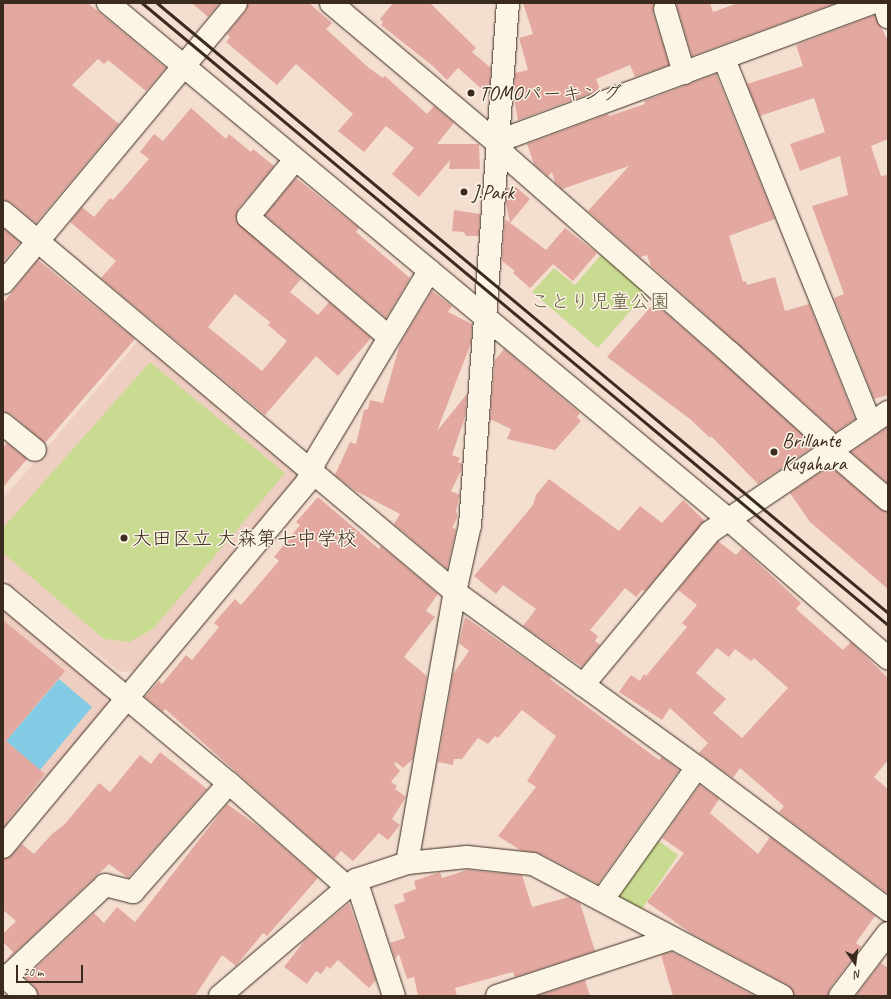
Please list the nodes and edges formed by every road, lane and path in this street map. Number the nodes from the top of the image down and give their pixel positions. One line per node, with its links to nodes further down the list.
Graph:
1 (108, 3): 10 (street)
2 (236, 3): 10 (street)
3 (331, 3): 12 (street)
4 (508, 3): 12 (street)
5 (872, 3): 9 (street)
6 (884, 3): 8 (street)
7 (666, 9): 11 (street)
8 (888, 17)
9 (724, 59): 11 (street); 20 (street)
10 (183, 65): 13 (street); 15 (street)
11 (684, 73): 12 (street)
12 (496, 142): 18 (street); 23 (street)
13 (294, 161): 16 (street); 19 (street)
14 (3, 212): 15 (street)
15 (38, 241): 17 (street); 24 (street)
16 (429, 271): 18 (street); 19 (street)
17 (3, 283)
18 (486, 319): 26 (street); 27 (street)
19 (388, 336): 24 (street)
20 (879, 418): 23 (street)
21 (3, 424): 22 (street)
22 (35, 450)
23 (831, 451): 25 (street); 26 (street)
24 (310, 472): 27 (street); 31 (street)
25 (888, 500)
26 (729, 520): 29 (street); 30 (street)
27 (455, 592): 30 (street); 35 (street)
28 (3, 595): 31 (street)
29 (888, 658)
30 (584, 685): 32 (street)
31 (127, 698): 33 (street); 34 (street)
32 (697, 767): 37 (street); 38 (street)
33 (229, 783): 36 (street); 41 (street)
34 (3, 847)
35 (407, 863): 36 (street); 37 (street)
36 (352, 884): 42 (street); 44 (street)
37 (603, 899): 40 (street)
38 (888, 910)
39 (888, 933): 47 (street)
40 (673, 938): 45 (street); 46 (street)
41 (5, 976): 43 (street)
42 (227, 994)
43 (26, 996)
44 (394, 996)
45 (497, 996)
46 (782, 996)
47 (840, 996)

